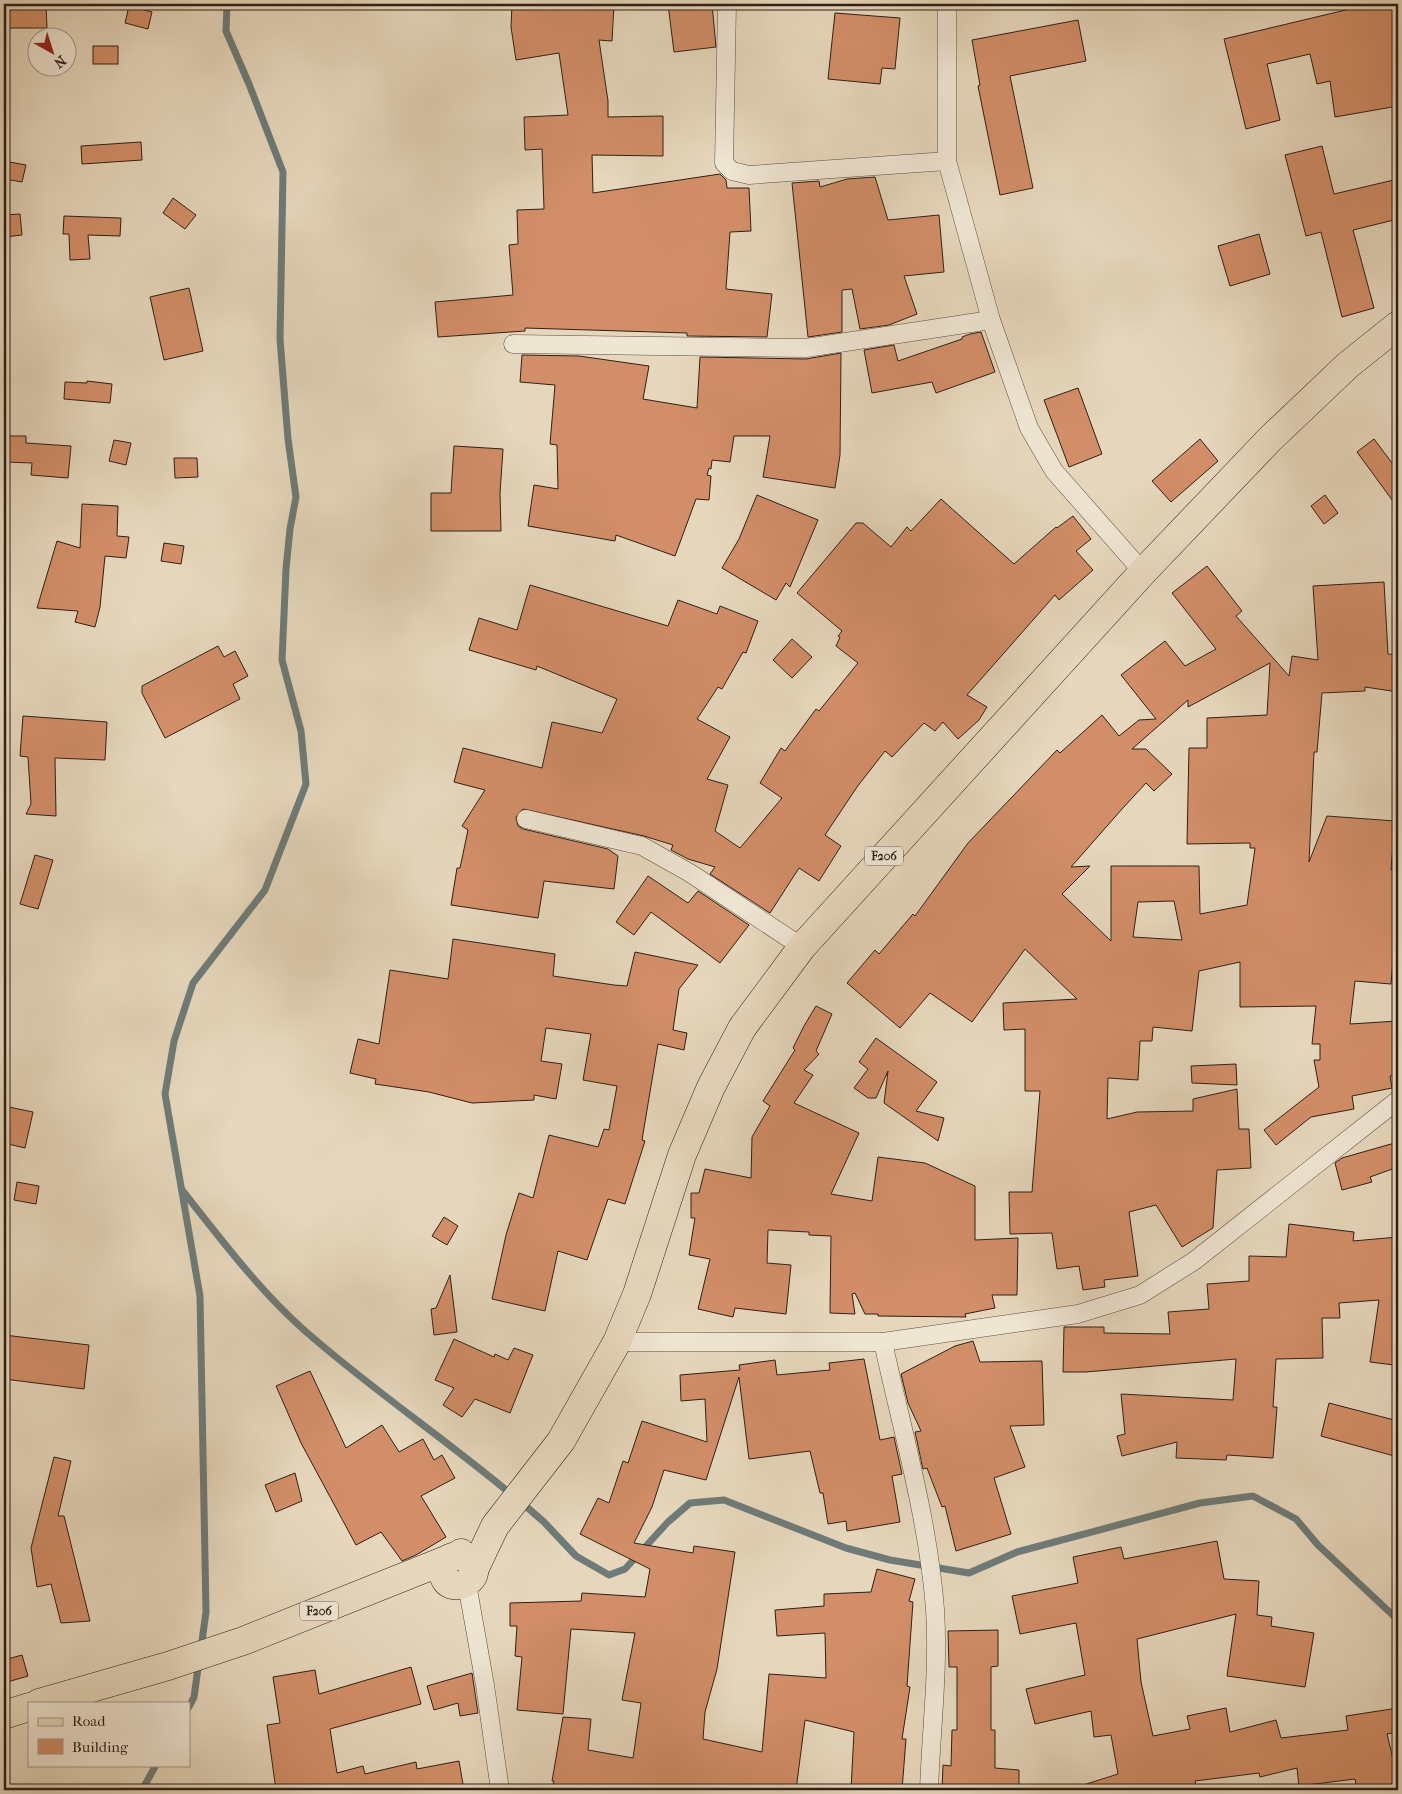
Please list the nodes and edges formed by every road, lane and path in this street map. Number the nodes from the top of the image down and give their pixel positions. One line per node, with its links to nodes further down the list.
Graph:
1 (727, 4): 3 (street)
2 (947, 4): 3 (street)
3 (947, 161): 4 (street)
4 (991, 320): 6 (street); 7 (street)
5 (1398, 325): 7 (main road, F206)
6 (513, 344)
7 (1143, 572): 9 (main road, F206)
8 (526, 819): 9 (street)
9 (802, 947): 11 (main road, F206)
10 (1398, 1100): 12 (street)
11 (617, 1342): 12 (street); 13 (main road, F206)
12 (883, 1342): 18 (street)
13 (460, 1570): 14 (main road, F206); 17 (street)
14 (42, 1702)
15 (28, 1706): 16 (main road)
16 (4, 1715)
17 (500, 1790)
18 (929, 1790)

